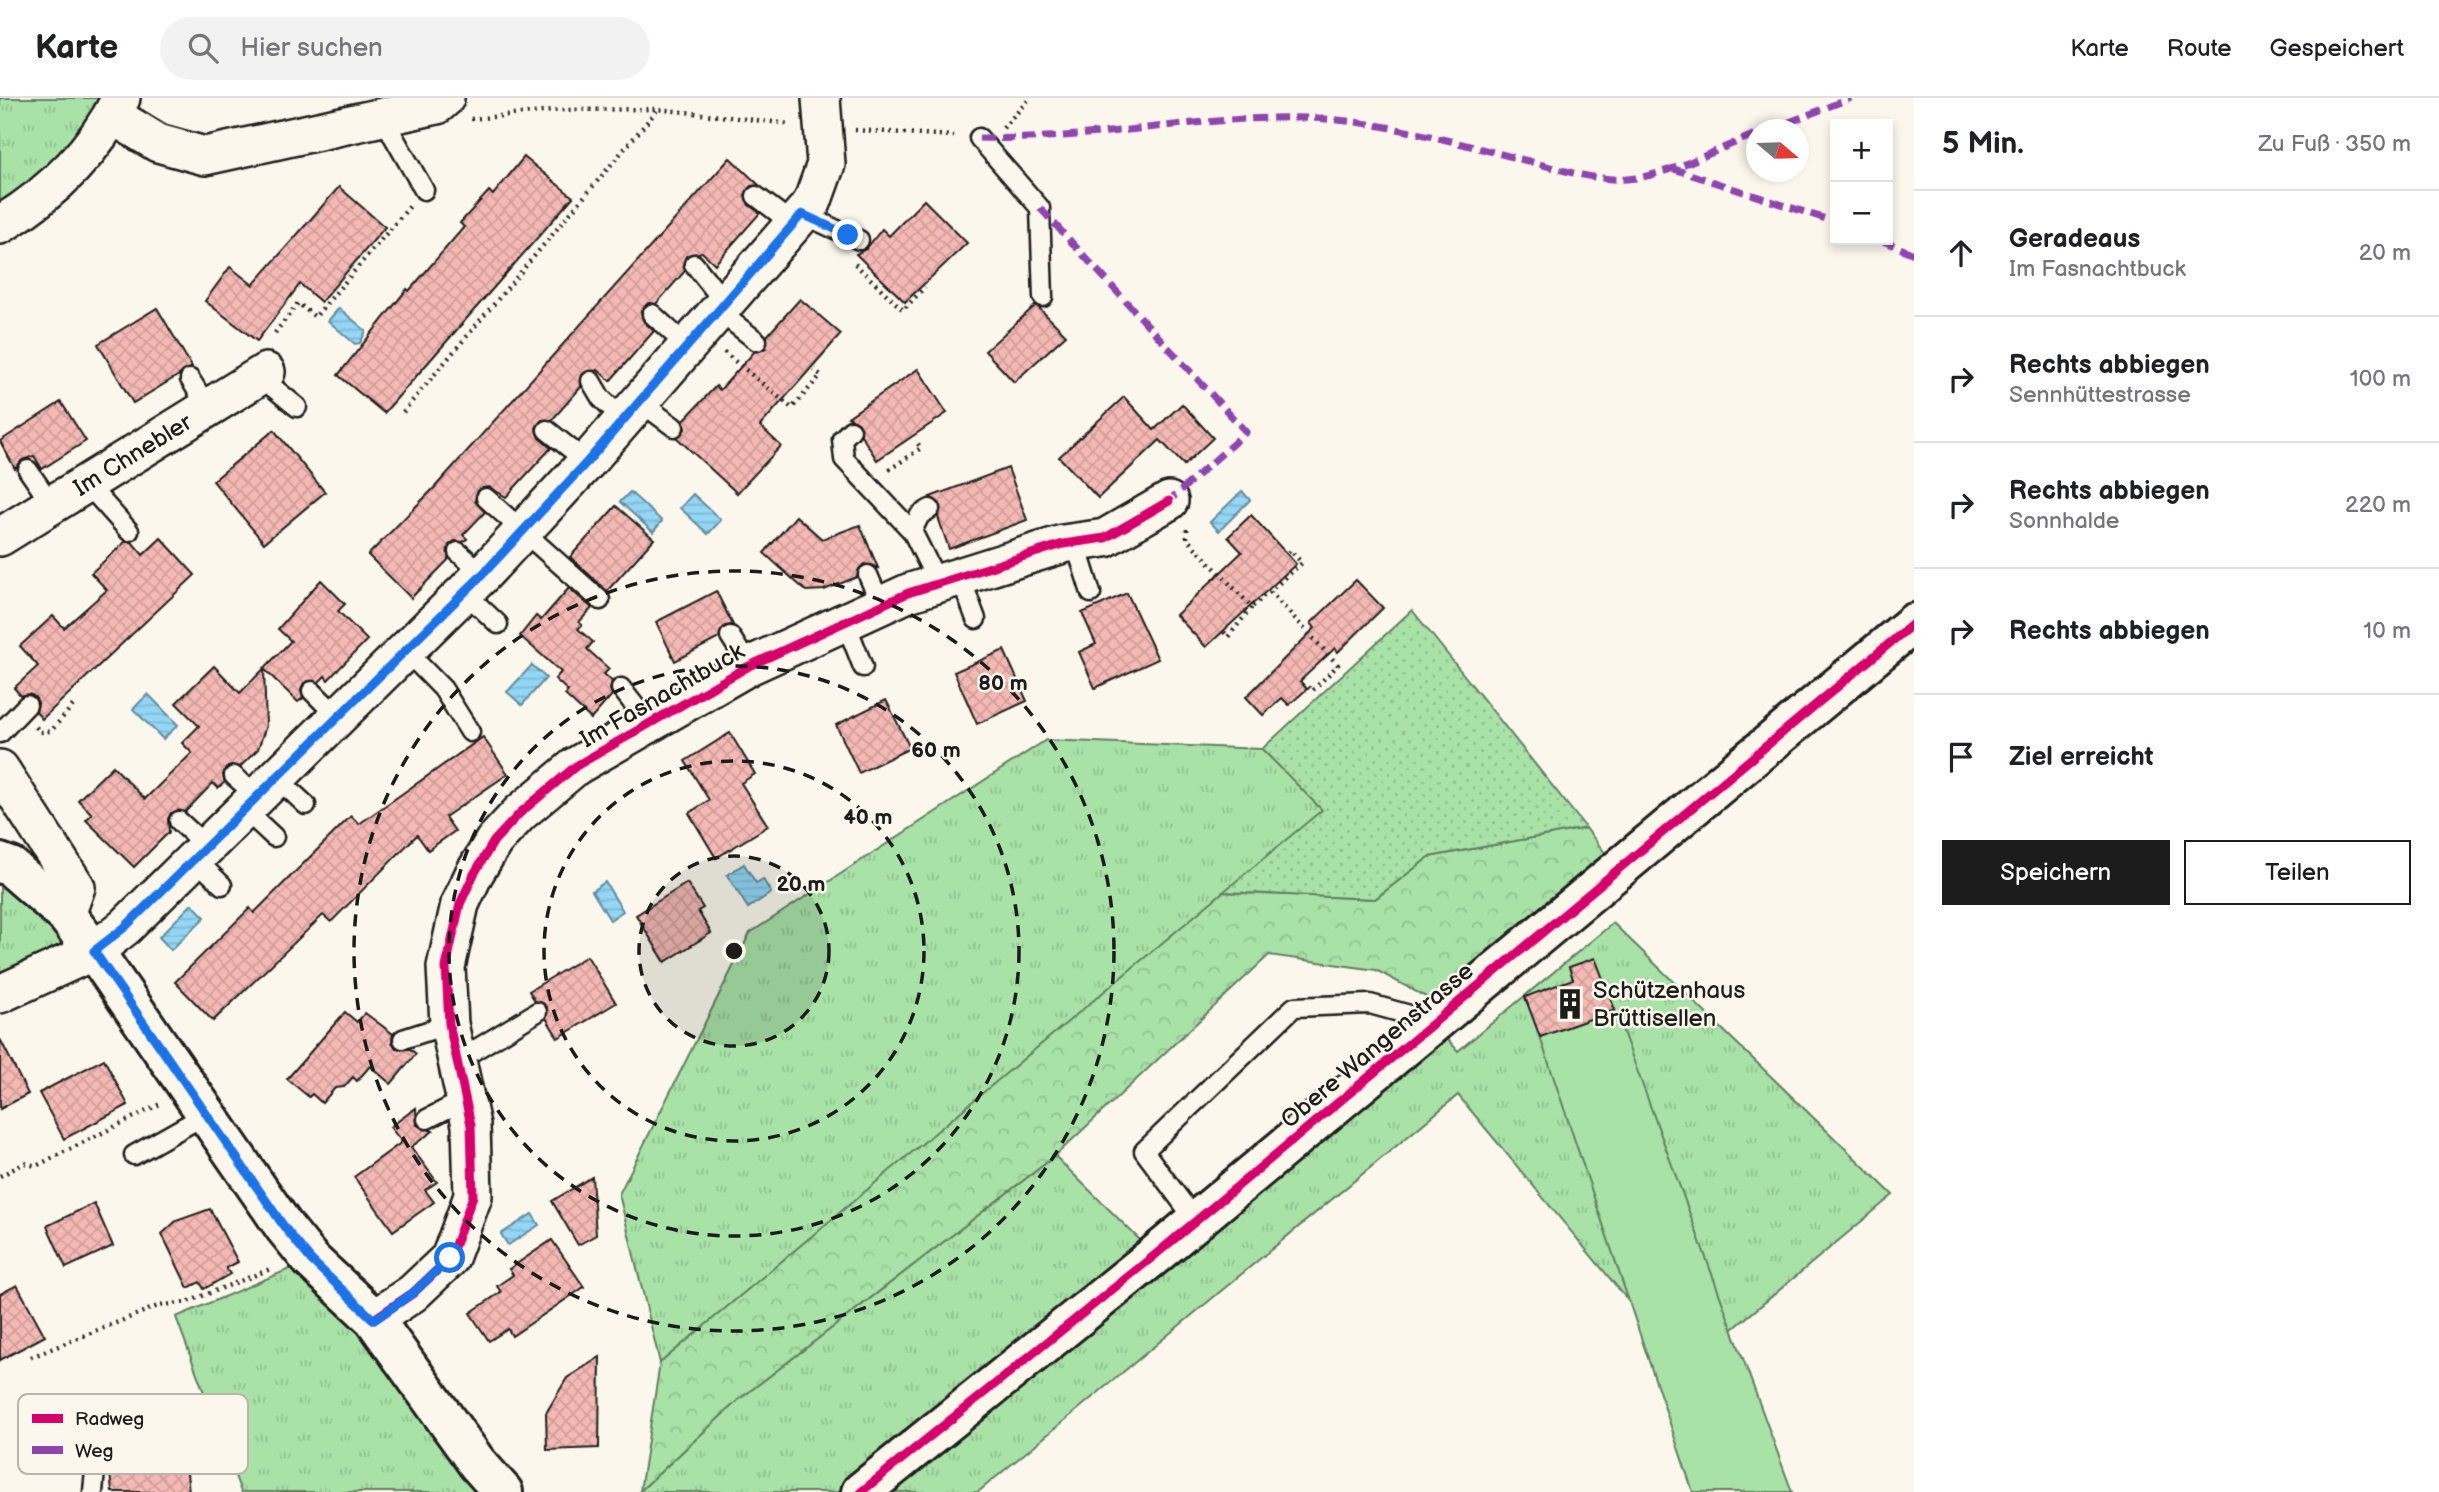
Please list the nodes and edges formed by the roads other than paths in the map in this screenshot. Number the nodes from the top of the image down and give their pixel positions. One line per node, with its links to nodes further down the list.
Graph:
1 (116, 106): 2 (street); 9 (street)
2 (452, 109)
3 (822, 113): 8 (street)
4 (392, 134): 6 (lane)
5 (979, 138): 12 (lane)
6 (424, 190)
7 (756, 196): 8 (lane)
8 (798, 219): 10 (lane); 14 (street)
9 (0, 225)
10 (853, 237)
11 (694, 264): 14 (lane)
12 (1043, 297)
13 (652, 314): 14 (lane)
14 (707, 322): 15 (lane); 19 (street)
15 (757, 341)
16 (263, 374): 18 (lane); 25 (street, Im Chnebler)
17 (591, 381): 19 (lane)
18 (297, 407)
19 (631, 411): 20 (lane); 23 (street)
20 (674, 428)
21 (547, 430): 23 (lane)
22 (852, 430): 31 (lane)
23 (587, 462): 32 (street)
24 (28, 470): 27 (lane)
25 (86, 484): 27 (street, Im Chnebler); 30 (lane)
26 (486, 498): 32 (lane)
27 (52, 505): 33 (street, Im Chnebler)
28 (930, 509): 31 (lane)
29 (1178, 511): 34 (street, Im Fasnachtbuck)
30 (130, 531)
31 (912, 531): 36 (lane)
32 (522, 533): 35 (street); 38 (lane)
33 (1, 534)
34 (1075, 542): 36 (street, Im Fasnachtbuck); 37 (lane)
35 (469, 573): 42 (lane); 44 (street)
36 (949, 580): 39 (lane); 40 (street, Im Fasnachtbuck)
37 (1091, 593)
38 (600, 600)
39 (976, 619)
40 (845, 621): 45 (street, Im Fasnachtbuck); 46 (lane)
41 (1914, 623): 64 (street, Obere Wangenstrasse)
42 (498, 624)
43 (730, 636): 45 (lane)
44 (405, 650): 50 (lane); 53 (street)
45 (749, 666): 49 (street, Im Fasnachtbuck)
46 (863, 667)
47 (621, 688): 49 (lane)
48 (27, 705): 51 (lane)
49 (649, 724): 65 (street, Im Fasnachtbuck)
50 (470, 732)
51 (0, 733)
52 (0, 769): 60 (street)
53 (253, 789): 54 (lane); 56 (lane); 57 (street)
54 (306, 805)
55 (179, 821): 57 (lane)
56 (274, 838)
57 (200, 852): 59 (lane); 61 (street)
58 (0, 863): 60 (street)
59 (222, 885)
60 (66, 915): 61 (street)
61 (94, 951): 62 (street); 69 (street)
62 (0, 994)
63 (537, 1012): 67 (lane)
64 (1435, 1022): 72 (street, Obere Wangenstrasse); 72 (lane)
65 (449, 1024): 66 (lane); 67 (street, Im Fasnachtbuck)
66 (402, 1039)
67 (457, 1061): 68 (street, Im Fasnachtbuck)
68 (466, 1100): 70 (lane); 73 (street, Im Fasnachtbuck)
69 (205, 1115): 71 (lane); 73 (street)
70 (427, 1119)
71 (135, 1155)
72 (1196, 1221): 77 (street, Obere Wangenstrasse)
73 (374, 1320): 76 (street)
74 (95, 1474): 75 (lane)
75 (93, 1492)
76 (503, 1492)
77 (861, 1492)

